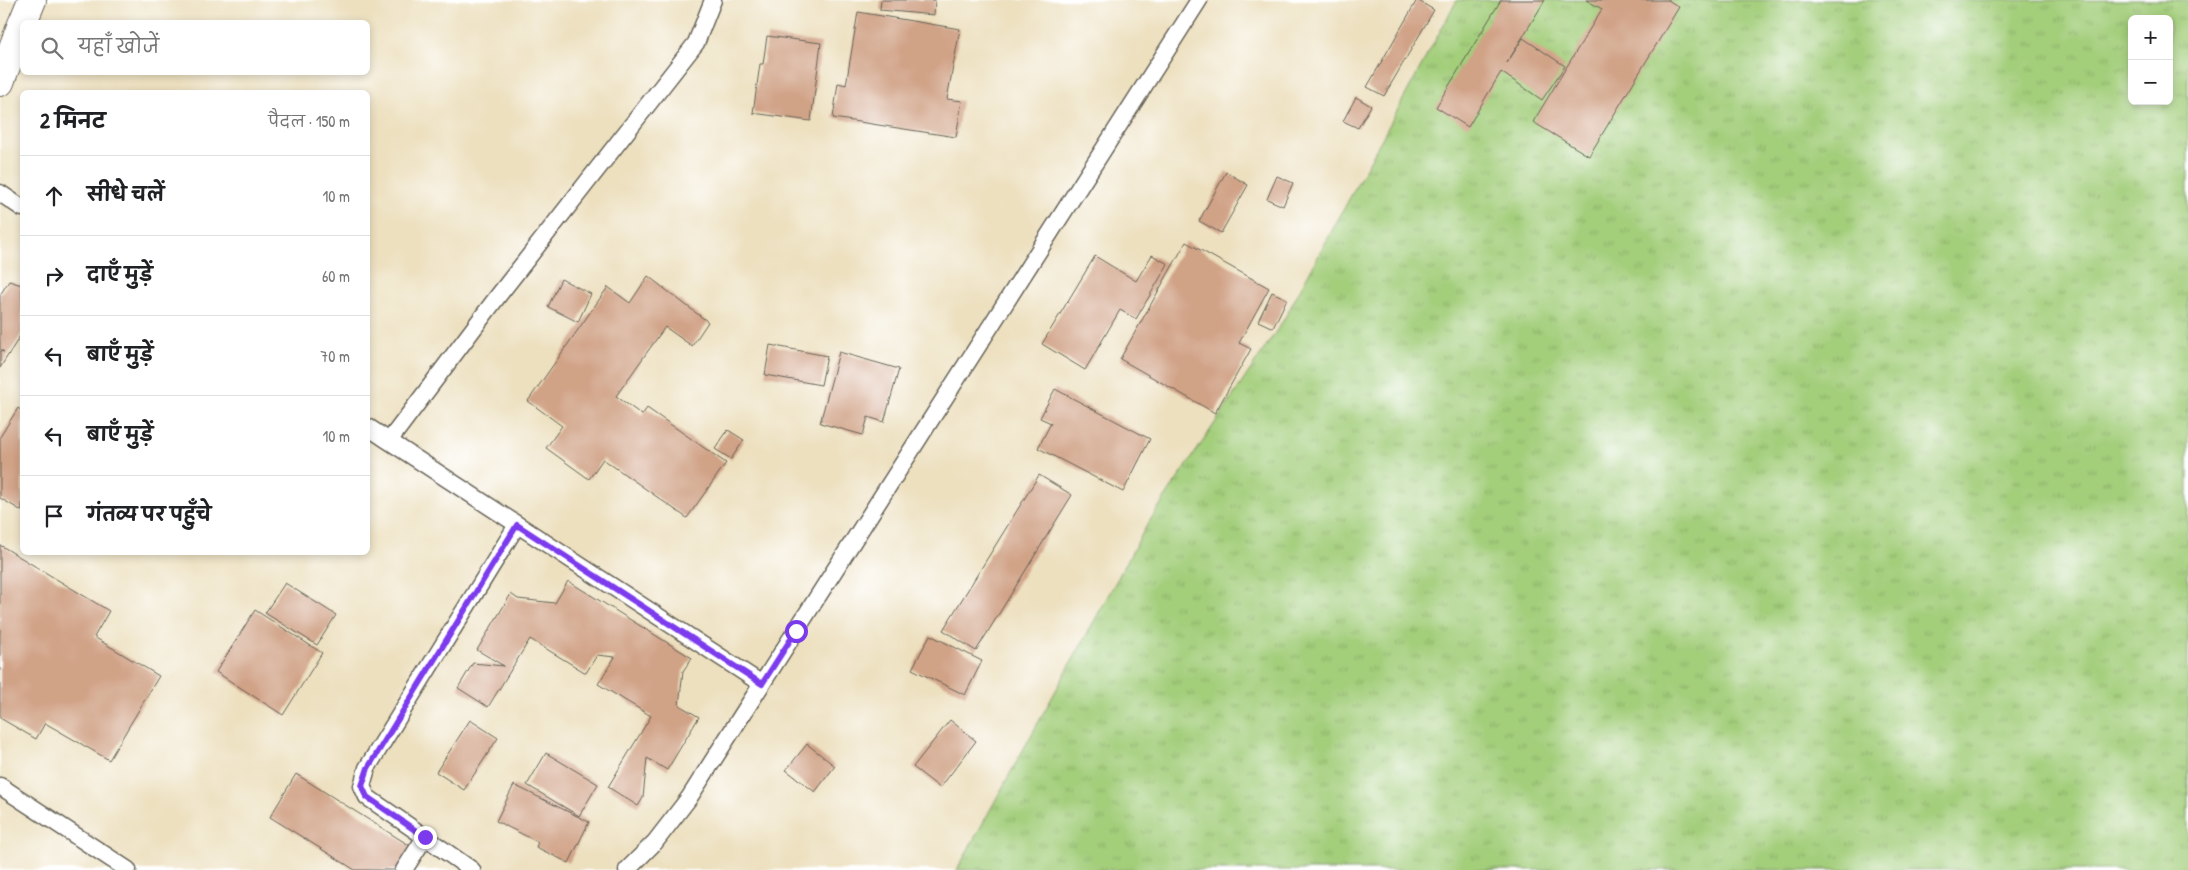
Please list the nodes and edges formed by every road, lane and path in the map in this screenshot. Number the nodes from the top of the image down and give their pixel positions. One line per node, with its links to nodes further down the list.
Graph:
1 (32, 0): 4 (street)
2 (713, 0): 10 (lane)
3 (1199, 0): 12 (lane)
4 (24, 20)
5 (20, 31): 6 (street)
6 (0, 82)
7 (0, 193): 8 (lane)
8 (20, 207)
9 (370, 428): 10 (lane)
10 (389, 441): 11 (lane)
11 (517, 525): 12 (lane); 14 (lane)
12 (762, 684): 18 (lane)
13 (0, 786): 15 (lane)
14 (425, 837): 16 (lane); 17 (lane)
15 (128, 870)
16 (404, 870)
17 (472, 870)
18 (627, 870)

